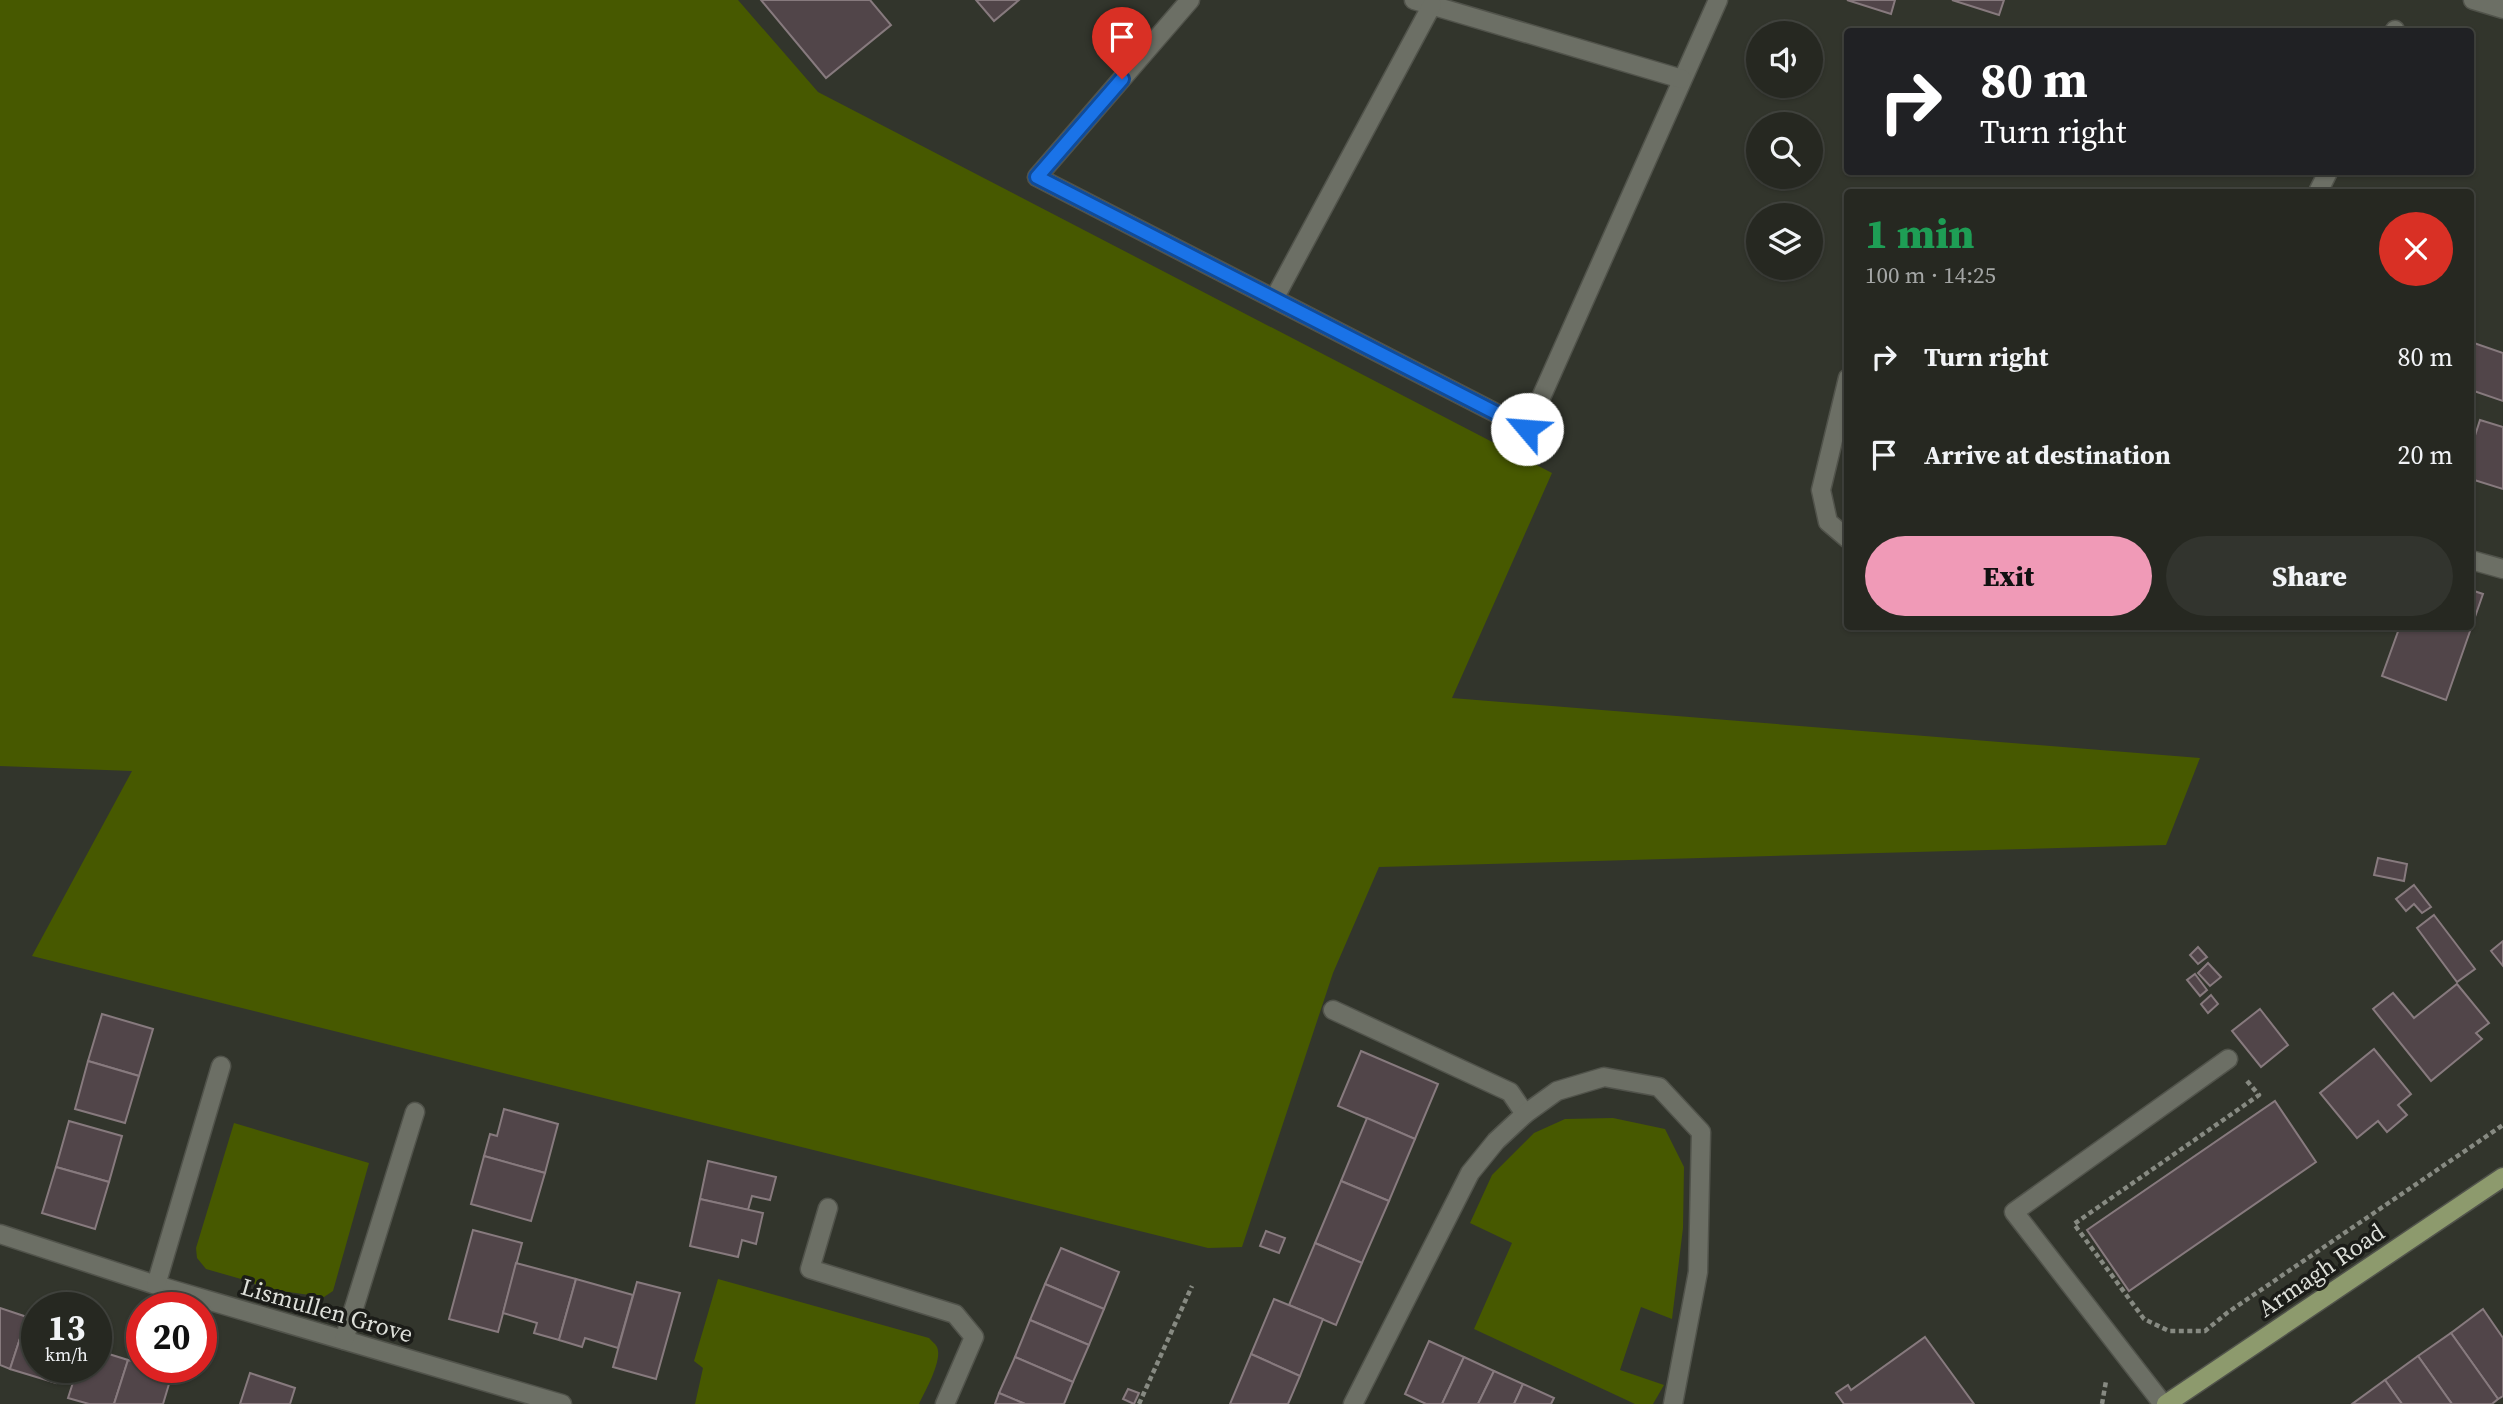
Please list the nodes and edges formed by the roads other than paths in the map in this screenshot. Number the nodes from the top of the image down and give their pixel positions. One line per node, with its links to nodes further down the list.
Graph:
1 (1190, 0): 7 (street)
2 (1718, 0): 6 (street)
3 (2473, 0): 5 (street)
4 (1423, 3): 6 (street); 7 (street)
5 (2503, 9)
6 (1682, 79): 7 (street)
7 (1274, 299)
8 (1844, 413): 9 (street)
9 (1842, 431): 10 (street)
10 (1844, 536)
11 (2474, 561): 12 (street)
12 (2503, 569)
13 (1333, 1010): 17 (street)
14 (2228, 1059): 27 (street)
15 (221, 1066): 21 (street)
16 (415, 1112): 22 (street)
17 (1525, 1114): 25 (street); 26 (street)
18 (2503, 1177): 27 (main road, Armagh Road)
19 (828, 1208): 24 (street)
20 (0, 1234): 21 (street, Lismullen Grove)
21 (156, 1285): 22 (street, Lismullen Grove)
22 (344, 1340): 23 (street, Lismullen Grove)
23 (562, 1404)
24 (944, 1404)
25 (1353, 1404)
26 (1673, 1404)
27 (2164, 1404)

